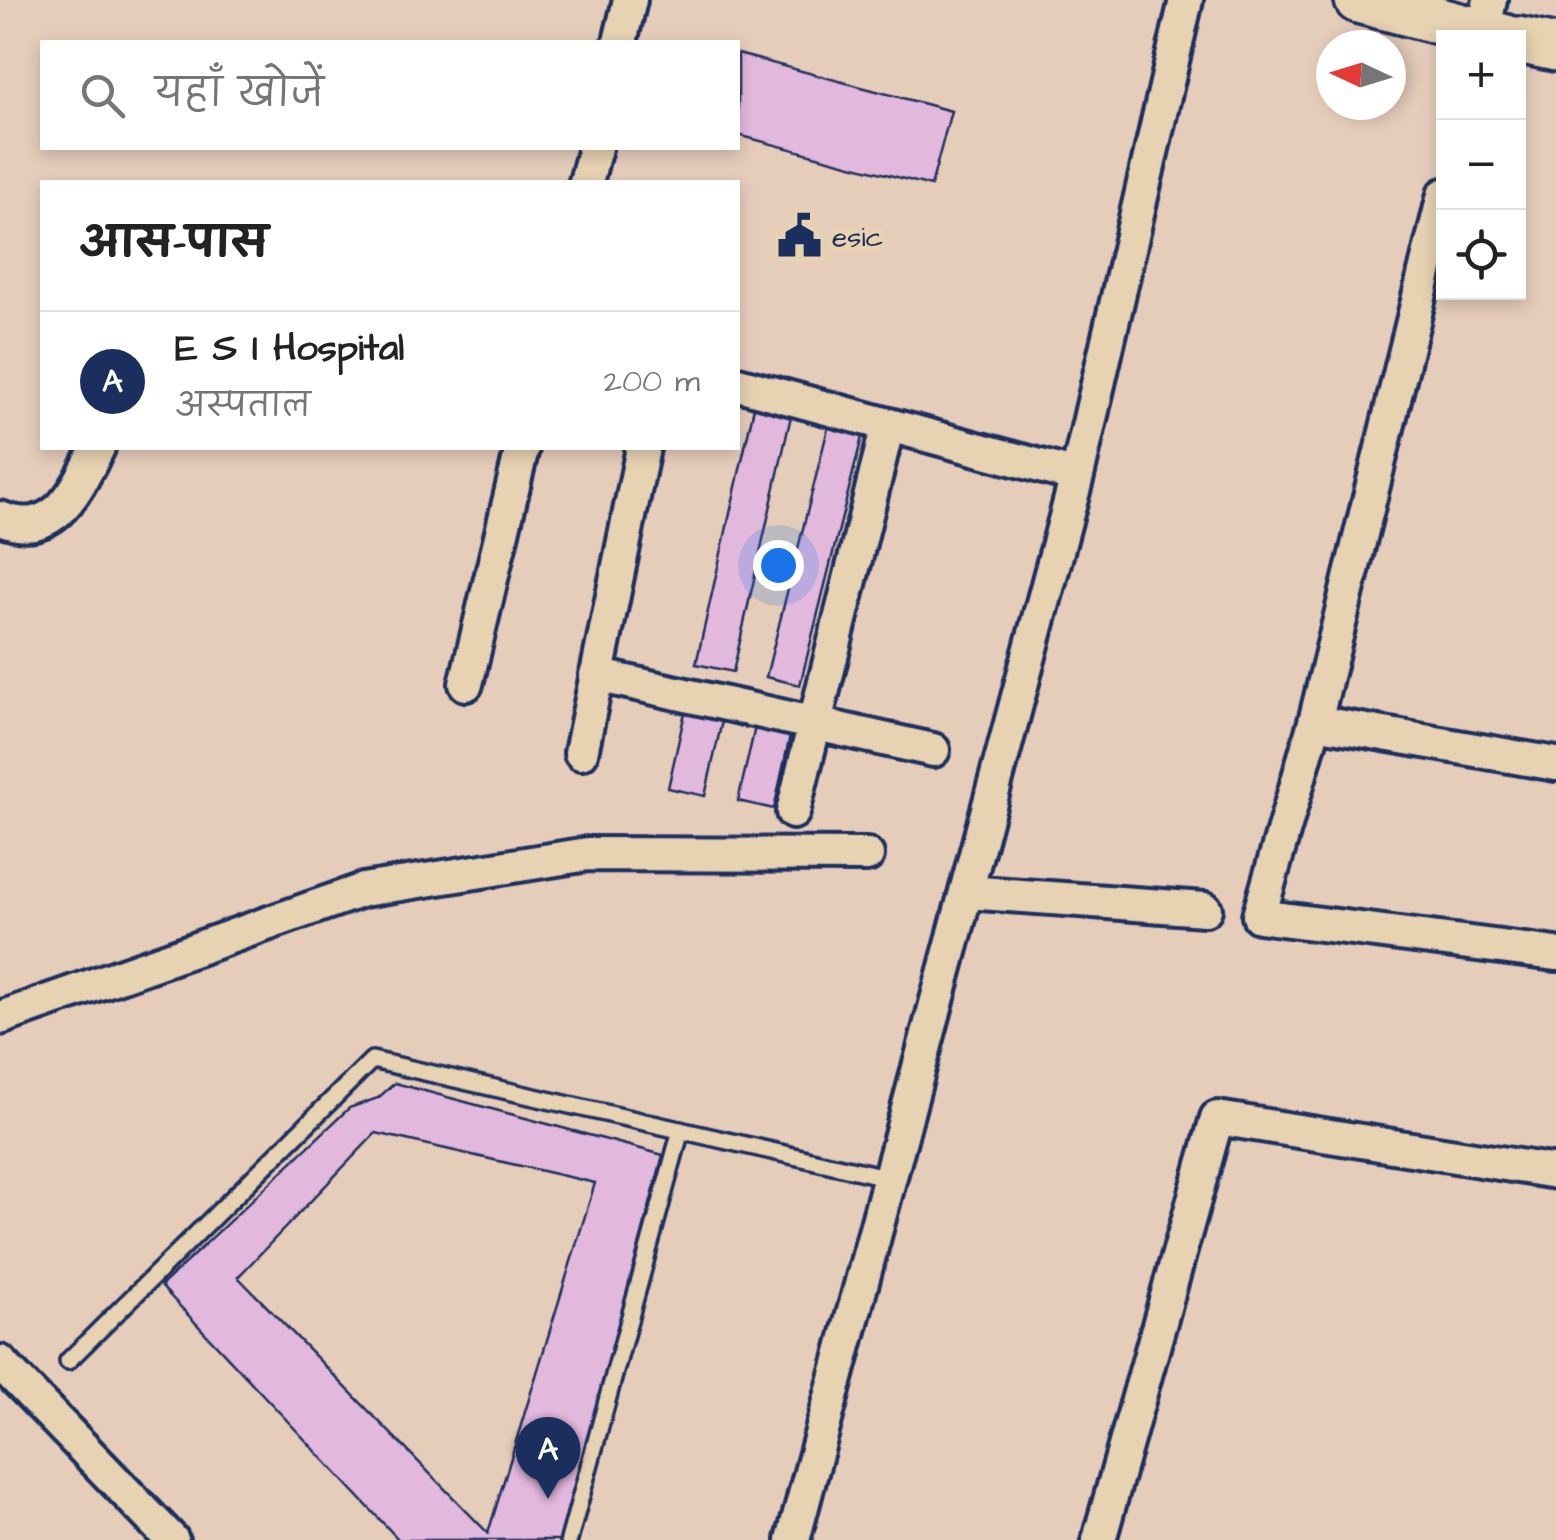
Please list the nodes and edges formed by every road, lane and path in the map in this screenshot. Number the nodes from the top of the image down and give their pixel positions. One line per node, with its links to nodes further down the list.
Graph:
1 (630, 0): 6 (street)
2 (1186, 0): 16 (street)
3 (1358, 0): 4 (main road)
4 (1496, 30)
5 (1526, 39): 7 (main road)
6 (620, 40)
7 (1556, 48)
8 (594, 150): 9 (street)
9 (586, 180)
10 (1440, 210): 21 (street)
11 (740, 385): 12 (street)
12 (888, 424): 16 (street); 20 (street)
13 (97, 450): 17 (street)
14 (522, 450): 19 (street)
15 (643, 450): 18 (street)
16 (1077, 476): 27 (street)
17 (0, 518)
18 (596, 675): 20 (street); 23 (street)
19 (466, 684)
20 (816, 721): 22 (street); 25 (street)
21 (1315, 722): 24 (street); 29 (street)
22 (933, 750)
23 (580, 752)
24 (1556, 764)
25 (794, 812)
26 (867, 855): 30 (street)
27 (966, 892): 28 (street); 33 (street)
28 (1205, 909)
29 (1556, 954)
30 (0, 1018)
31 (681, 1130): 33 (lane); 34 (lane); 37 (lane)
32 (1556, 1172): 39 (street)
33 (890, 1178): 38 (street)
34 (68, 1361)
35 (0, 1362): 36 (street)
36 (172, 1540)
37 (569, 1540)
38 (793, 1540)
39 (1099, 1540)

